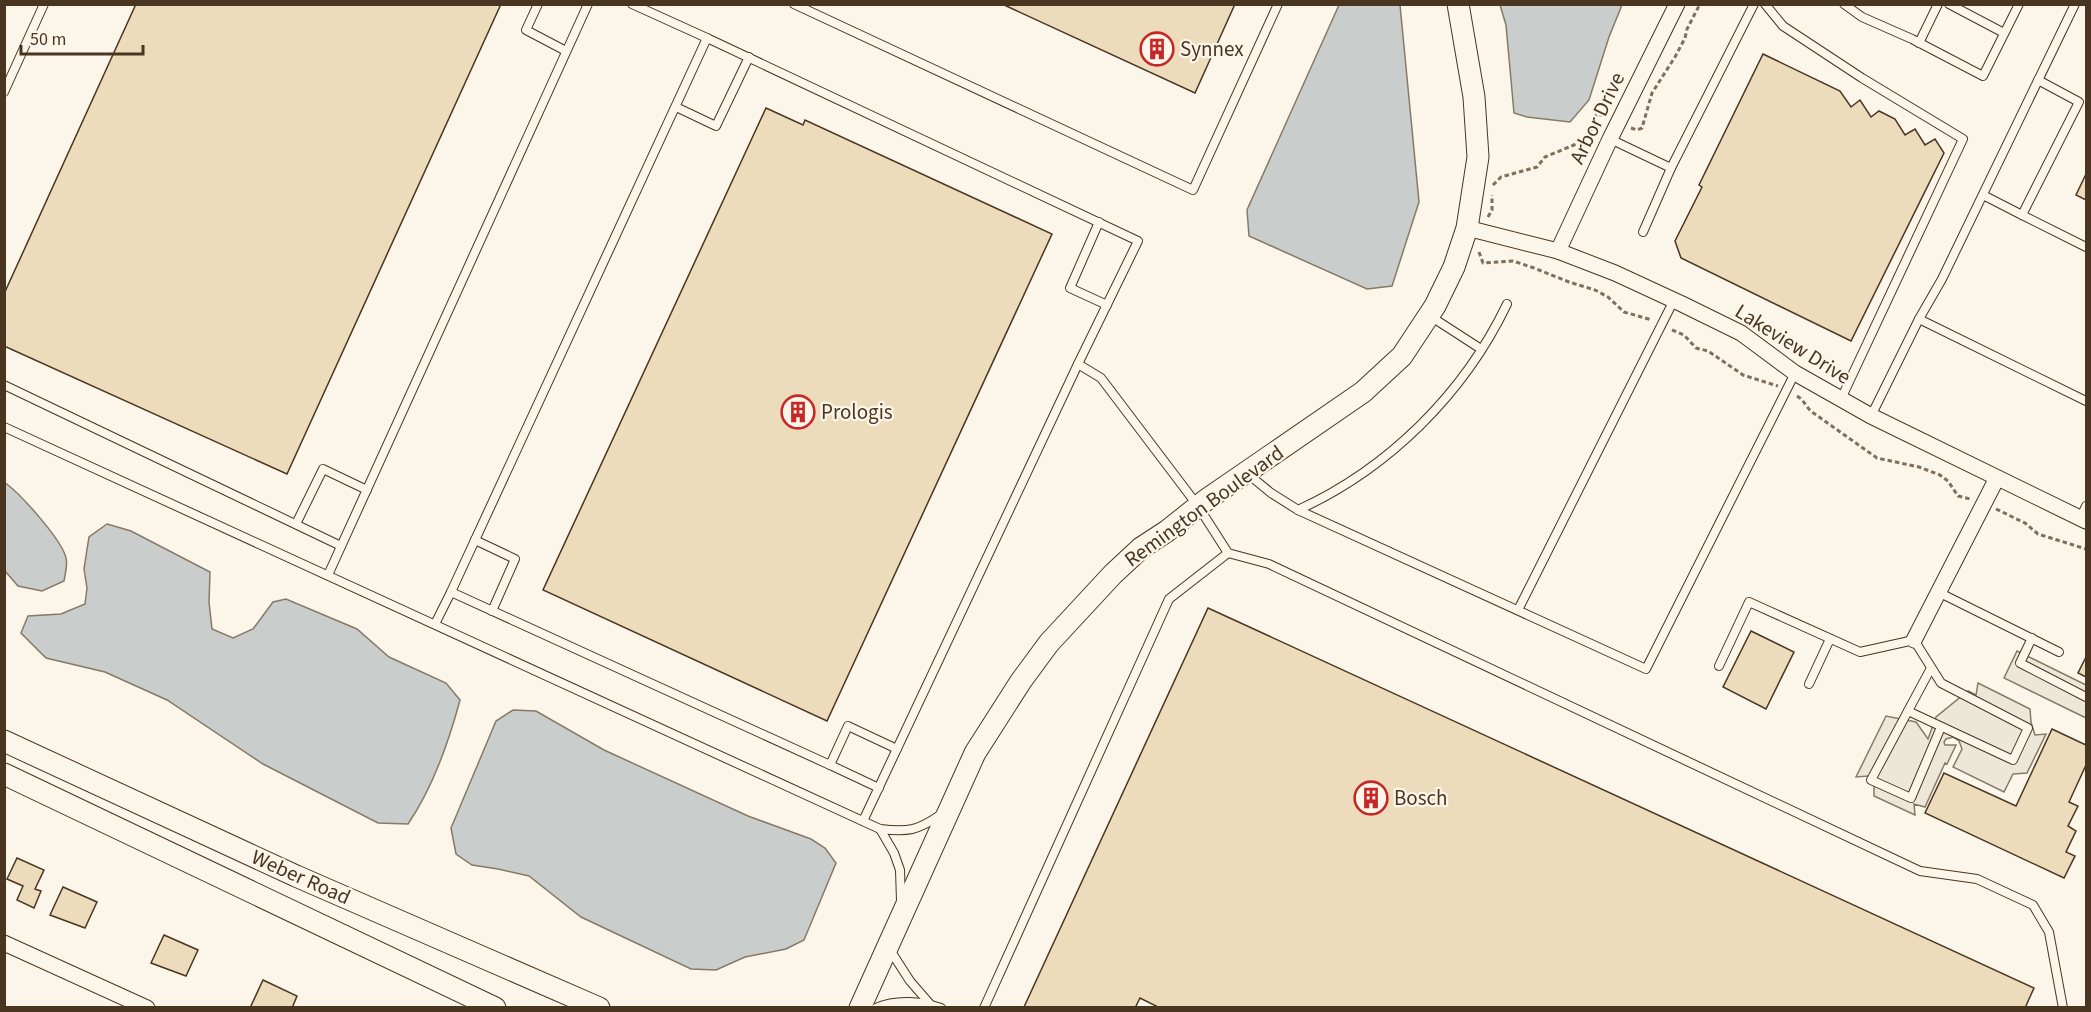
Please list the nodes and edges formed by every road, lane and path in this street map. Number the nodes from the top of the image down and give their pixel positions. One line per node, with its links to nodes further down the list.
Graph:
1 (44, 4): 23 (lane)
2 (538, 4): 20 (lane)
3 (588, 4): 20 (lane)
4 (632, 4): 18 (lane)
5 (794, 4): 6 (lane)
6 (1278, 4)
7 (1458, 4): 33 (street, Remington Boulevard)
8 (1677, 4): 27 (street, Arbor Drive)
9 (1700, 4): 26 (path)
10 (1754, 4): 28 (lane)
11 (1765, 4): 46 (lane)
12 (1844, 4): 19 (lane)
13 (1938, 4): 19 (lane)
14 (1949, 4): 17 (lane)
15 (2019, 4): 17 (lane)
16 (2075, 4): 22 (lane)
17 (2004, 33): 19 (lane)
18 (707, 38): 21 (lane); 24 (lane)
19 (1919, 43)
20 (566, 51): 52 (lane)
21 (749, 57): 24 (lane); 32 (lane)
22 (2038, 80): 29 (lane); 30 (lane)
23 (4, 92)
24 (676, 107): 57 (lane)
25 (1605, 114): 31 (path)
26 (1632, 129)
27 (1610, 139): 28 (lane); 36 (street, Arbor Drive)
28 (1671, 168): 34 (lane)
29 (1983, 195): 30 (lane); 41 (lane)
30 (2022, 215): 35 (lane)
31 (1488, 217)
32 (1099, 222): 39 (lane); 39 (lane)
33 (1467, 228): 36 (street, Lakeview Drive); 40 (street, Remington Boulevard)
34 (1643, 232)
35 (2086, 247)
36 (1558, 251): 37 (street, Lakeview Drive)
37 (1674, 300): 44 (street, Lakeview Drive); 63 (lane)
38 (1507, 304): 42 (lane)
39 (1107, 305): 43 (lane)
40 (1429, 316): 42 (lane); 50 (street, Remington Boulevard)
41 (1919, 319): 47 (lane); 48 (lane)
42 (1481, 350): 54 (lane)
43 (1078, 364): 53 (lane); 77 (lane)
44 (1795, 373): 46 (street, Lakeview Drive); 63 (lane)
45 (4, 385): 56 (lane)
46 (1841, 399): 48 (street, Lakeview Drive)
47 (2086, 401)
48 (1871, 416): 51 (street, Lakeview Drive)
49 (4, 427): 60 (lane)
50 (1246, 473): 53 (street, Remington Boulevard); 54 (lane)
51 (1996, 478): 55 (street, Lakeview Drive); 62 (street)
52 (367, 490): 56 (lane); 58 (lane)
53 (1198, 506): 59 (lane); 81 (street, Remington Boulevard)
54 (1298, 510): 63 (lane)
55 (2084, 515)
56 (296, 524): 58 (lane)
57 (475, 540): 61 (lane); 64 (lane)
58 (341, 546): 60 (lane)
59 (1228, 553): 95 (lane); 96 (lane)
60 (328, 575): 65 (lane)
61 (451, 592): 64 (lane); 65 (lane)
62 (1938, 592): 66 (lane); 68 (street)
63 (1518, 610)
64 (492, 611): 78 (lane)
65 (435, 624): 82 (lane)
66 (2032, 638): 69 (lane); 73 (lane)
67 (1830, 639): 68 (lane); 70 (lane); 72 (lane)
68 (1914, 640): 71 (lane)
69 (2059, 652)
70 (1719, 666)
71 (1931, 668): 74 (lane); 75 (lane)
72 (1809, 684)
73 (2086, 697)
74 (1908, 711): 75 (lane); 75 (lane)
75 (1941, 728)
76 (4, 741): 91 (street, Weber Road)
77 (897, 749): 78 (lane); 80 (lane)
78 (830, 765): 80 (lane)
79 (4, 774): 90 (street, Weber Road)
80 (879, 788): 82 (lane)
81 (950, 808): 83 (lane); 84 (street, Remington Boulevard)
82 (863, 821): 83 (lane)
83 (880, 829): 84 (lane)
84 (902, 914): 86 (street, Remington Boulevard)
85 (4, 944): 87 (street)
86 (888, 945): 88 (lane); 92 (street, Remington Boulevard)
87 (130, 1004): 89 (street)
88 (930, 1004): 93 (lane); 94 (lane)
89 (147, 1008)
90 (495, 1008)
91 (599, 1008)
92 (860, 1008)
93 (876, 1008)
94 (942, 1008)
95 (984, 1008)
96 (2063, 1008)

